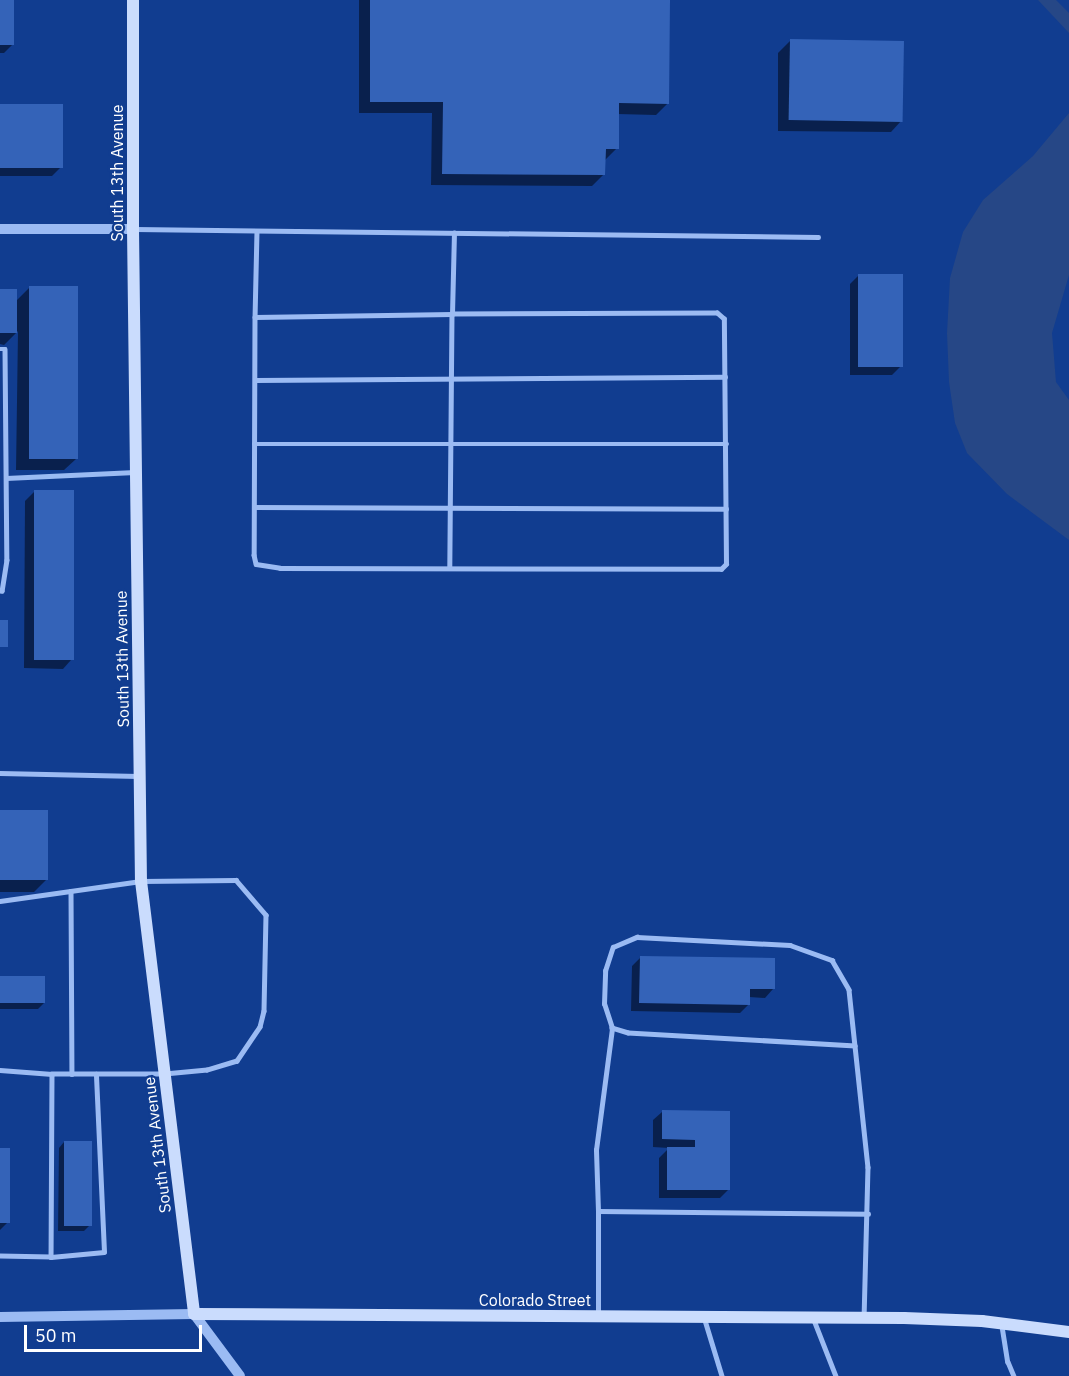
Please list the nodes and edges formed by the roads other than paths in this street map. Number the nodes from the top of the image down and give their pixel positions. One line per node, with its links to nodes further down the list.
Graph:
1 (133, 0): 3 (main road, South 13th Avenue)
2 (0, 229): 3 (street)
3 (133, 229): 4 (lane); 16 (main road, South 13th Avenue)
4 (257, 231): 5 (lane); 8 (lane)
5 (454, 232): 6 (lane); 7 (lane)
6 (818, 237)
7 (452, 314): 8 (lane); 10 (lane); 11 (lane)
8 (255, 317): 12 (lane)
9 (0, 349): 17 (lane)
10 (725, 377): 11 (lane); 15 (lane)
11 (451, 379): 12 (lane); 14 (lane)
12 (255, 380): 13 (lane)
13 (254, 444): 14 (lane); 18 (lane)
14 (451, 444): 15 (lane); 19 (lane)
15 (727, 444): 20 (lane)
16 (136, 472): 17 (lane); 24 (main road, South 13th Avenue)
17 (6, 478): 22 (lane)
18 (254, 507): 19 (lane); 21 (lane)
19 (451, 509): 20 (lane); 21 (lane)
20 (726, 509): 21 (lane)
21 (450, 568)
22 (0, 591)
23 (0, 773): 24 (lane)
24 (140, 776): 25 (main road, South 13th Avenue)
25 (141, 882): 26 (lane); 34 (main road, South 13th Avenue); 34 (lane)
26 (71, 891): 27 (lane); 32 (lane)
27 (0, 901)
28 (612, 1029): 29 (lane); 29 (lane); 35 (lane)
29 (855, 1046): 36 (lane)
30 (0, 1070): 31 (lane)
31 (52, 1074): 32 (lane); 38 (lane)
32 (72, 1074): 33 (lane)
33 (96, 1074): 34 (lane); 38 (lane)
34 (165, 1074): 39 (main road, South 13th Avenue)
35 (598, 1211): 36 (lane); 41 (lane)
36 (868, 1214): 44 (lane)
37 (0, 1256): 38 (lane)
38 (51, 1257)
39 (194, 1314): 40 (street, Colorado Street); 41 (main road, Colorado Street); 47 (street)
40 (0, 1317)
41 (598, 1317): 42 (main road, Colorado Street)
42 (704, 1317): 43 (main road, Colorado Street); 48 (lane)
43 (813, 1318): 44 (main road, Colorado Street); 49 (lane)
44 (864, 1318): 45 (main road, Colorado Street)
45 (1002, 1324): 46 (main road, Colorado Street); 50 (lane)
46 (1069, 1332)
47 (240, 1376)
48 (722, 1376)
49 (836, 1376)
50 (1014, 1376)

